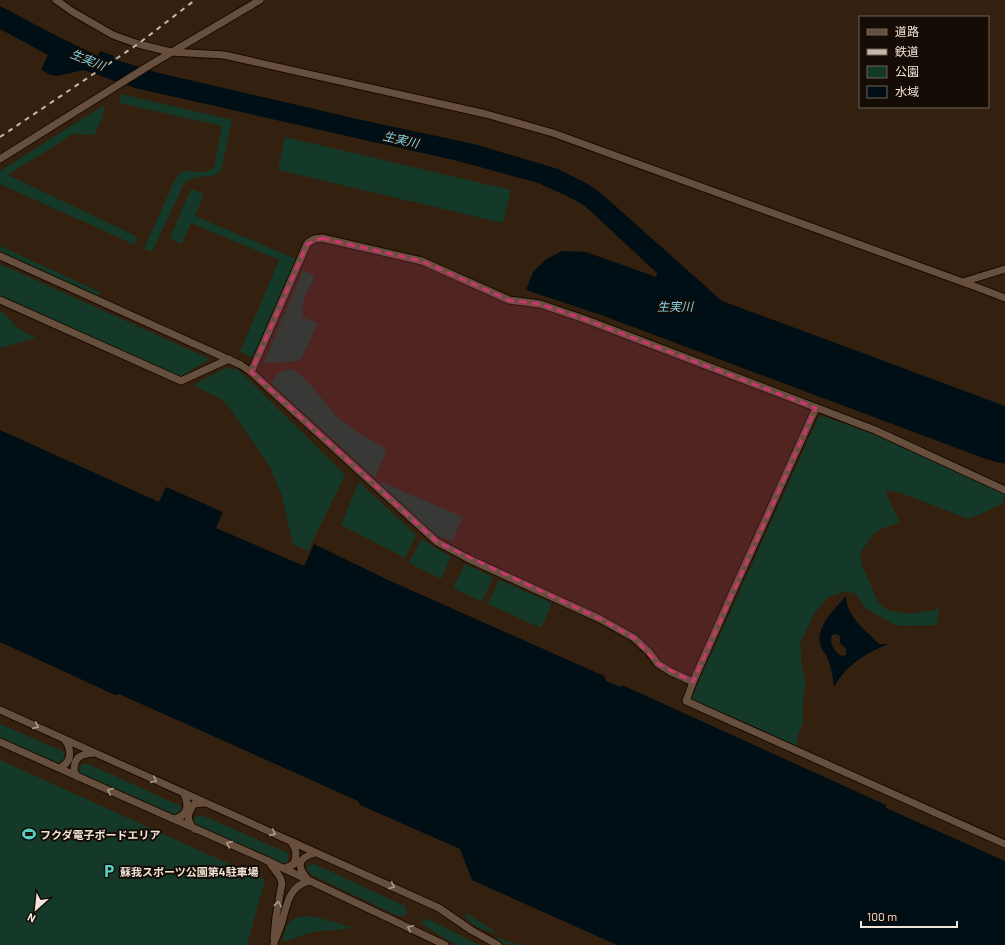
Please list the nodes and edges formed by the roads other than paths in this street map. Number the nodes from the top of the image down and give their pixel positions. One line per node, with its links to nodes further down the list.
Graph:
1 (56, 0): 3 (street)
2 (260, 0): 3 (street)
3 (171, 52): 4 (street); 7 (street)
4 (0, 159)
5 (0, 256): 10 (street)
6 (1005, 269): 7 (street)
7 (963, 282): 8 (street)
8 (1005, 298)
9 (0, 300): 10 (street)
10 (229, 359): 11 (street)
11 (252, 372): 12 (street); 14 (street)
12 (816, 408): 13 (street); 14 (street)
13 (1005, 490)
14 (694, 682): 26 (street)
15 (0, 710): 16 (street, one-way to 16)
16 (65, 739): 18 (street); 19 (street)
17 (0, 742): 19 (street)
18 (94, 753): 20 (street); 21 (street, one-way to 21)
19 (59, 768): 20 (street)
20 (78, 777): 23 (street, one-way to 20)
21 (184, 794): 22 (street); 23 (street)
22 (206, 803): 24 (street); 25 (street, one-way to 25)
23 (173, 819): 24 (street)
24 (194, 829): 28 (street, one-way to 24)
25 (291, 842): 27 (street); 29 (street)
26 (1005, 844)
27 (316, 853): 30 (street); 32 (street, one-way to 32)
28 (268, 862): 29 (street); 30 (street, one-way to 28)
29 (284, 869): 30 (street)
30 (309, 881): 31 (street, one-way to 30)
31 (445, 945)
32 (498, 945)

